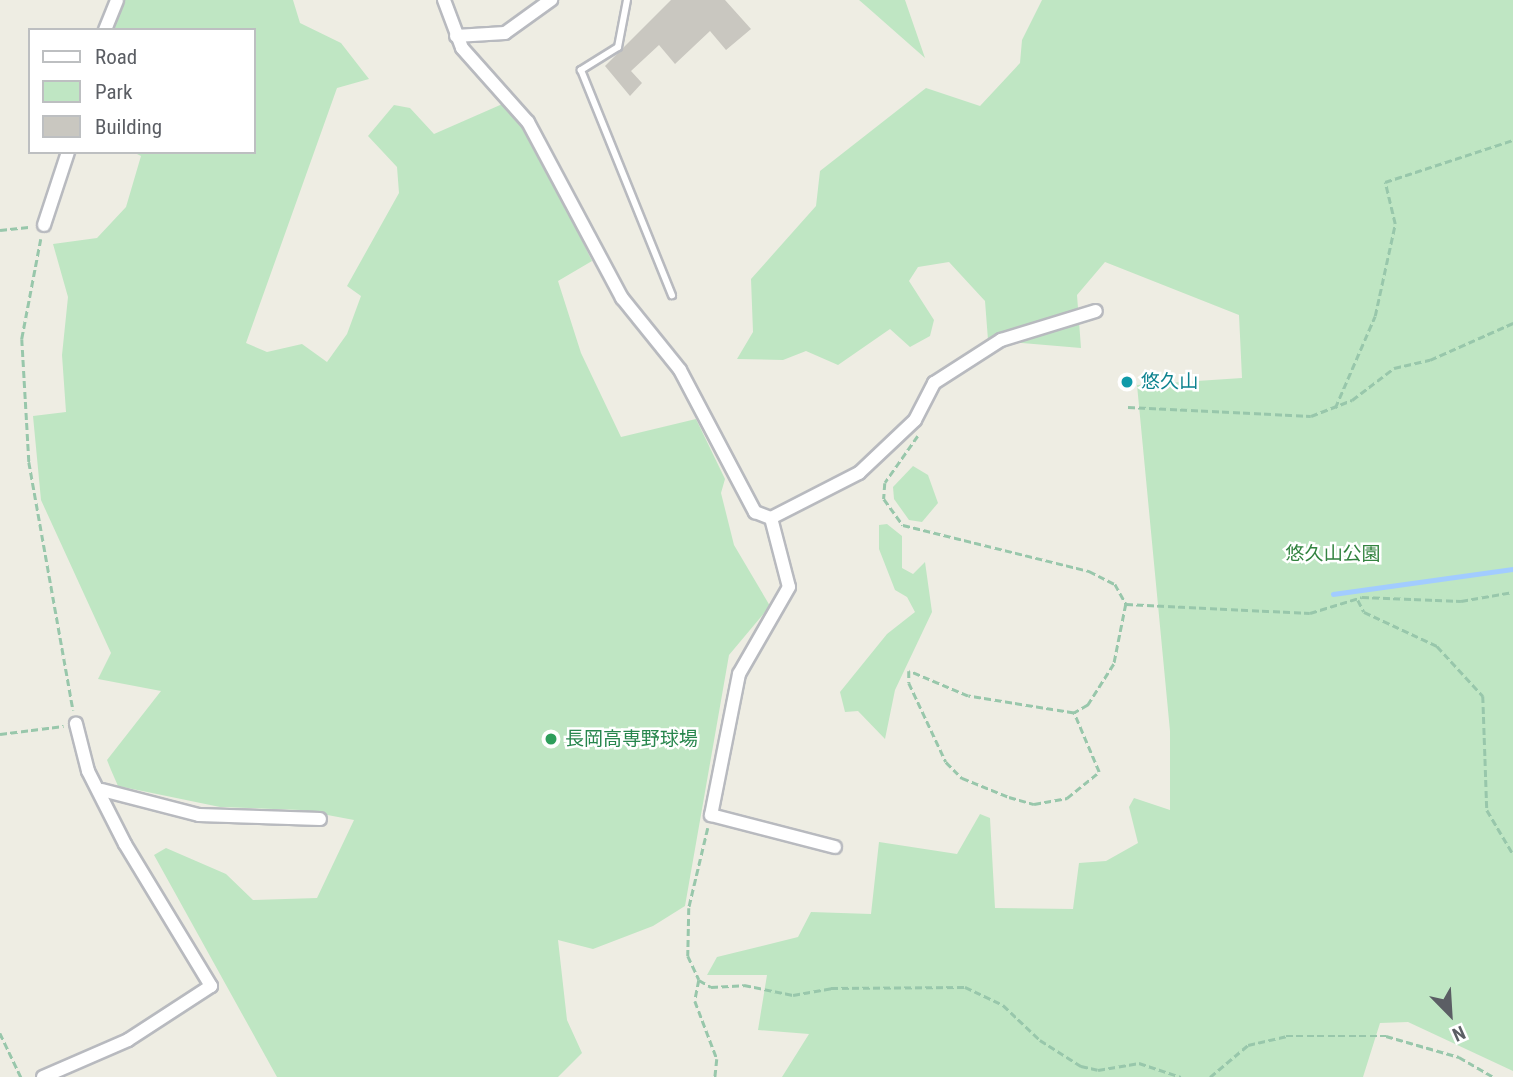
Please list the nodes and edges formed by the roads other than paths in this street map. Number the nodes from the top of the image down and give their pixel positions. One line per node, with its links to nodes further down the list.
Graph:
1 (117, 0): 5 (street)
2 (444, 0): 6 (street)
3 (551, 0): 6 (street)
4 (627, 0): 9 (lane)
5 (106, 28)
6 (456, 36): 11 (street)
7 (67, 154): 8 (street)
8 (44, 225)
9 (672, 295)
10 (1097, 311): 11 (street)
11 (771, 518): 15 (street)
12 (76, 724): 13 (street)
13 (102, 790): 14 (street); 16 (street)
14 (320, 819)
15 (835, 847)
16 (43, 1077)

